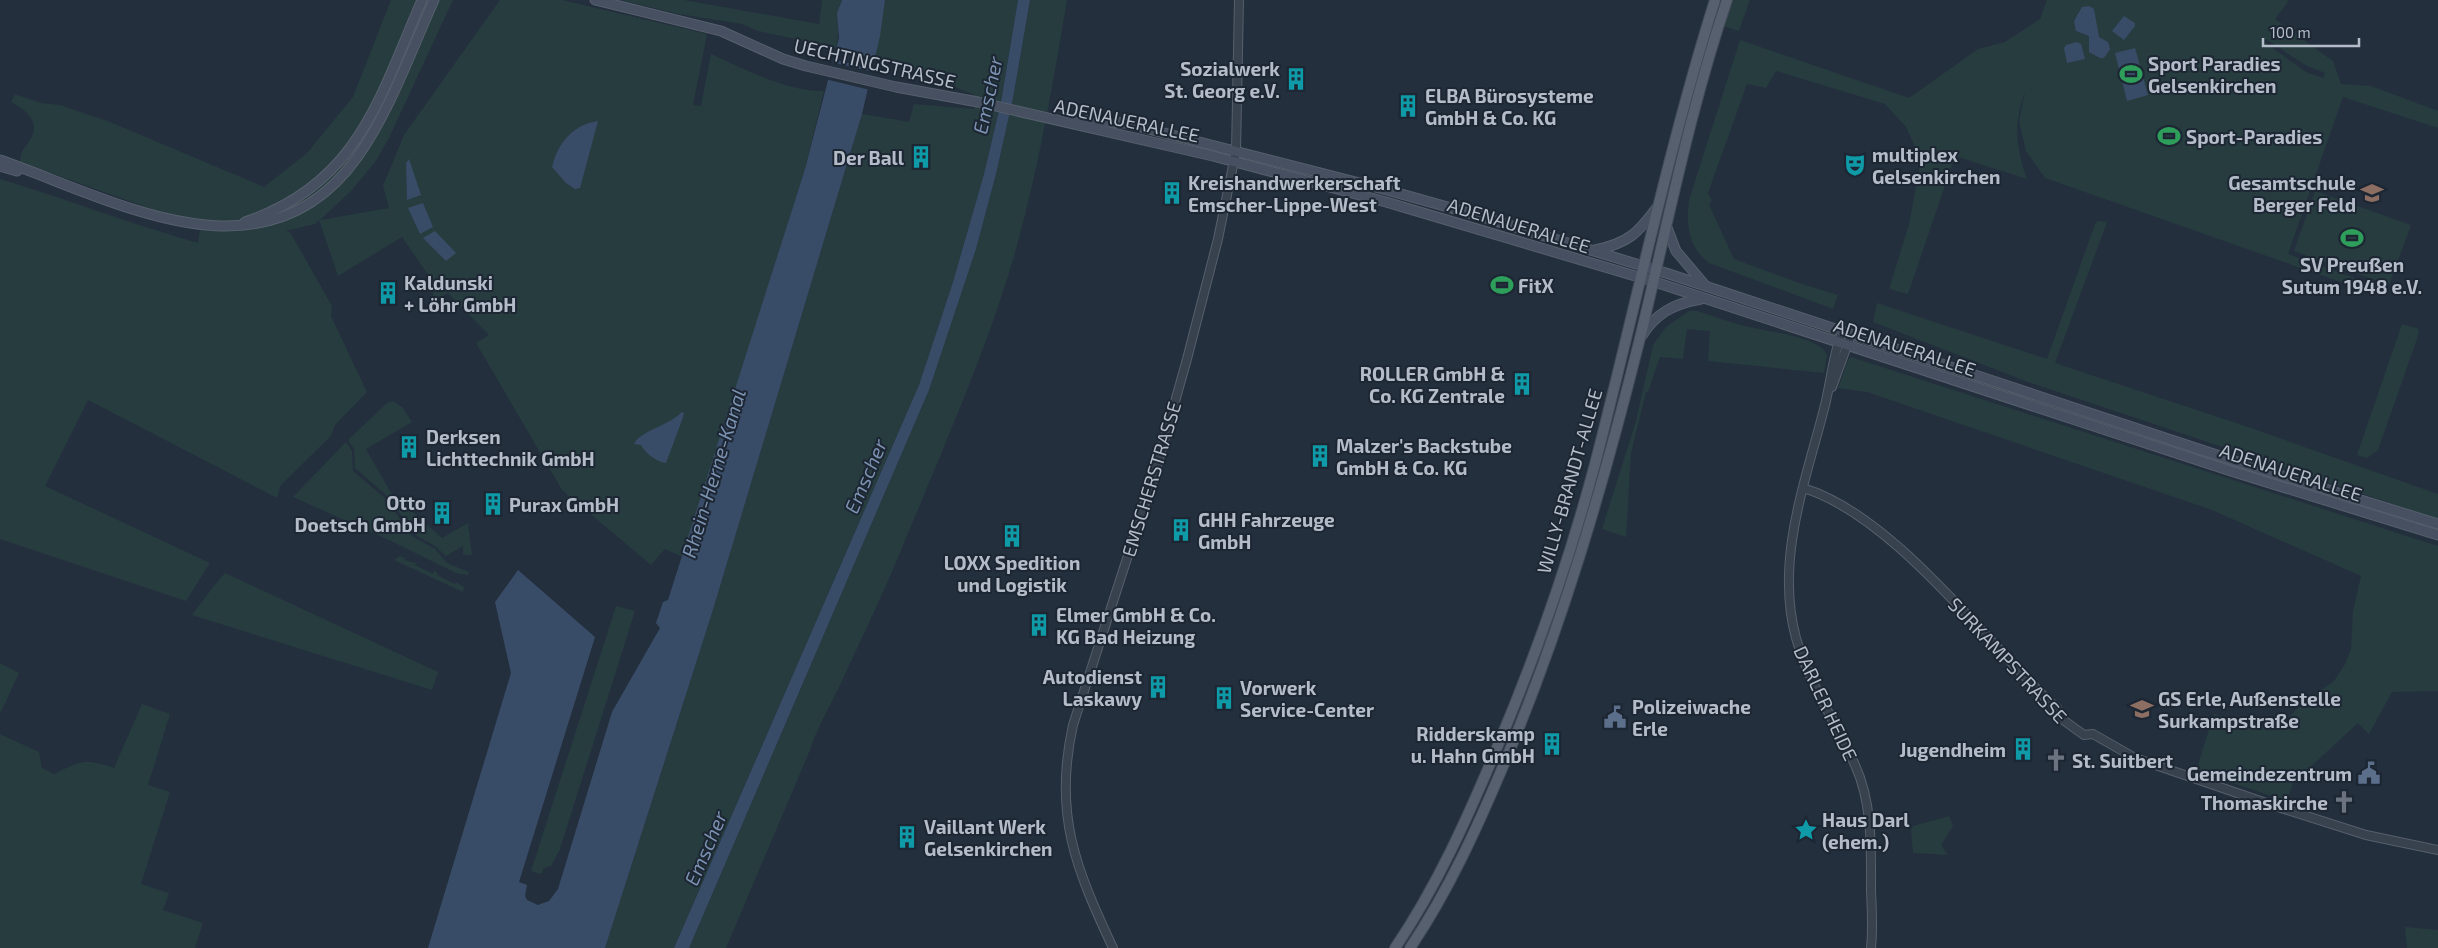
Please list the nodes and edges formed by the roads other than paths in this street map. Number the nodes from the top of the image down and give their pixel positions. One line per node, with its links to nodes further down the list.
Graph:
1 (422, 0): 14 (main road)
2 (434, 0): 14 (main road)
3 (595, 0): 7 (main road, UECHTINGSTRASSE)
4 (1239, 0): 8 (street, EMSCHERSTRASSE)
5 (1715, 0): 13 (main road, WILLY-BRANDT-ALLEE)
6 (1727, 0): 15 (main road, WILLY-BRANDT-ALLEE)
7 (1035, 116): 8 (main road, ADENAUERALLEE); 10 (main road, ADENAUERALLEE)
8 (1236, 151): 10 (street, EMSCHERSTRASSE); 16 (main road, ADENAUERALLEE)
9 (0, 160): 12 (main road)
10 (1234, 162): 19 (main road, ADENAUERALLEE); 30 (street, EMSCHERSTRASSE)
11 (0, 166): 12 (main road)
12 (34, 173): 14 (main road)
13 (1658, 206): 16 (main road); 17 (main road, WILLY-BRANDT-ALLEE)
14 (233, 225)
15 (1666, 226): 18 (main road, WILLY-BRANDT-ALLEE); 21 (main road)
16 (1593, 250): 17 (main road, ADENAUERALLEE)
17 (1643, 266): 18 (main road, ADENAUERALLEE); 19 (main road, WILLY-BRANDT-ALLEE)
18 (1655, 270): 20 (main road, WILLY-BRANDT-ALLEE); 21 (main road, ADENAUERALLEE)
19 (1640, 278): 20 (main road, ADENAUERALLEE); 31 (main road, WILLY-BRANDT-ALLEE)
20 (1652, 281): 22 (main road, ADENAUERALLEE); 24 (main road, WILLY-BRANDT-ALLEE)
21 (1706, 286): 23 (main road, ADENAUERALLEE)
22 (1702, 298): 24 (main road); 25 (main road, ADENAUERALLEE)
23 (1846, 333): 25 (street, DARLER HEIDE); 27 (main road, ADENAUERALLEE)
24 (1639, 340): 32 (main road, WILLY-BRANDT-ALLEE)
25 (1842, 344): 26 (street, DARLER HEIDE); 28 (main road, ADENAUERALLEE)
26 (1803, 488): 29 (street, SURKAMPSTRASSE); 33 (street, DARLER HEIDE)
27 (2438, 524)
28 (2438, 535)
29 (2438, 850)
30 (1114, 948)
31 (1395, 948)
32 (1410, 948)
33 (1872, 948)

